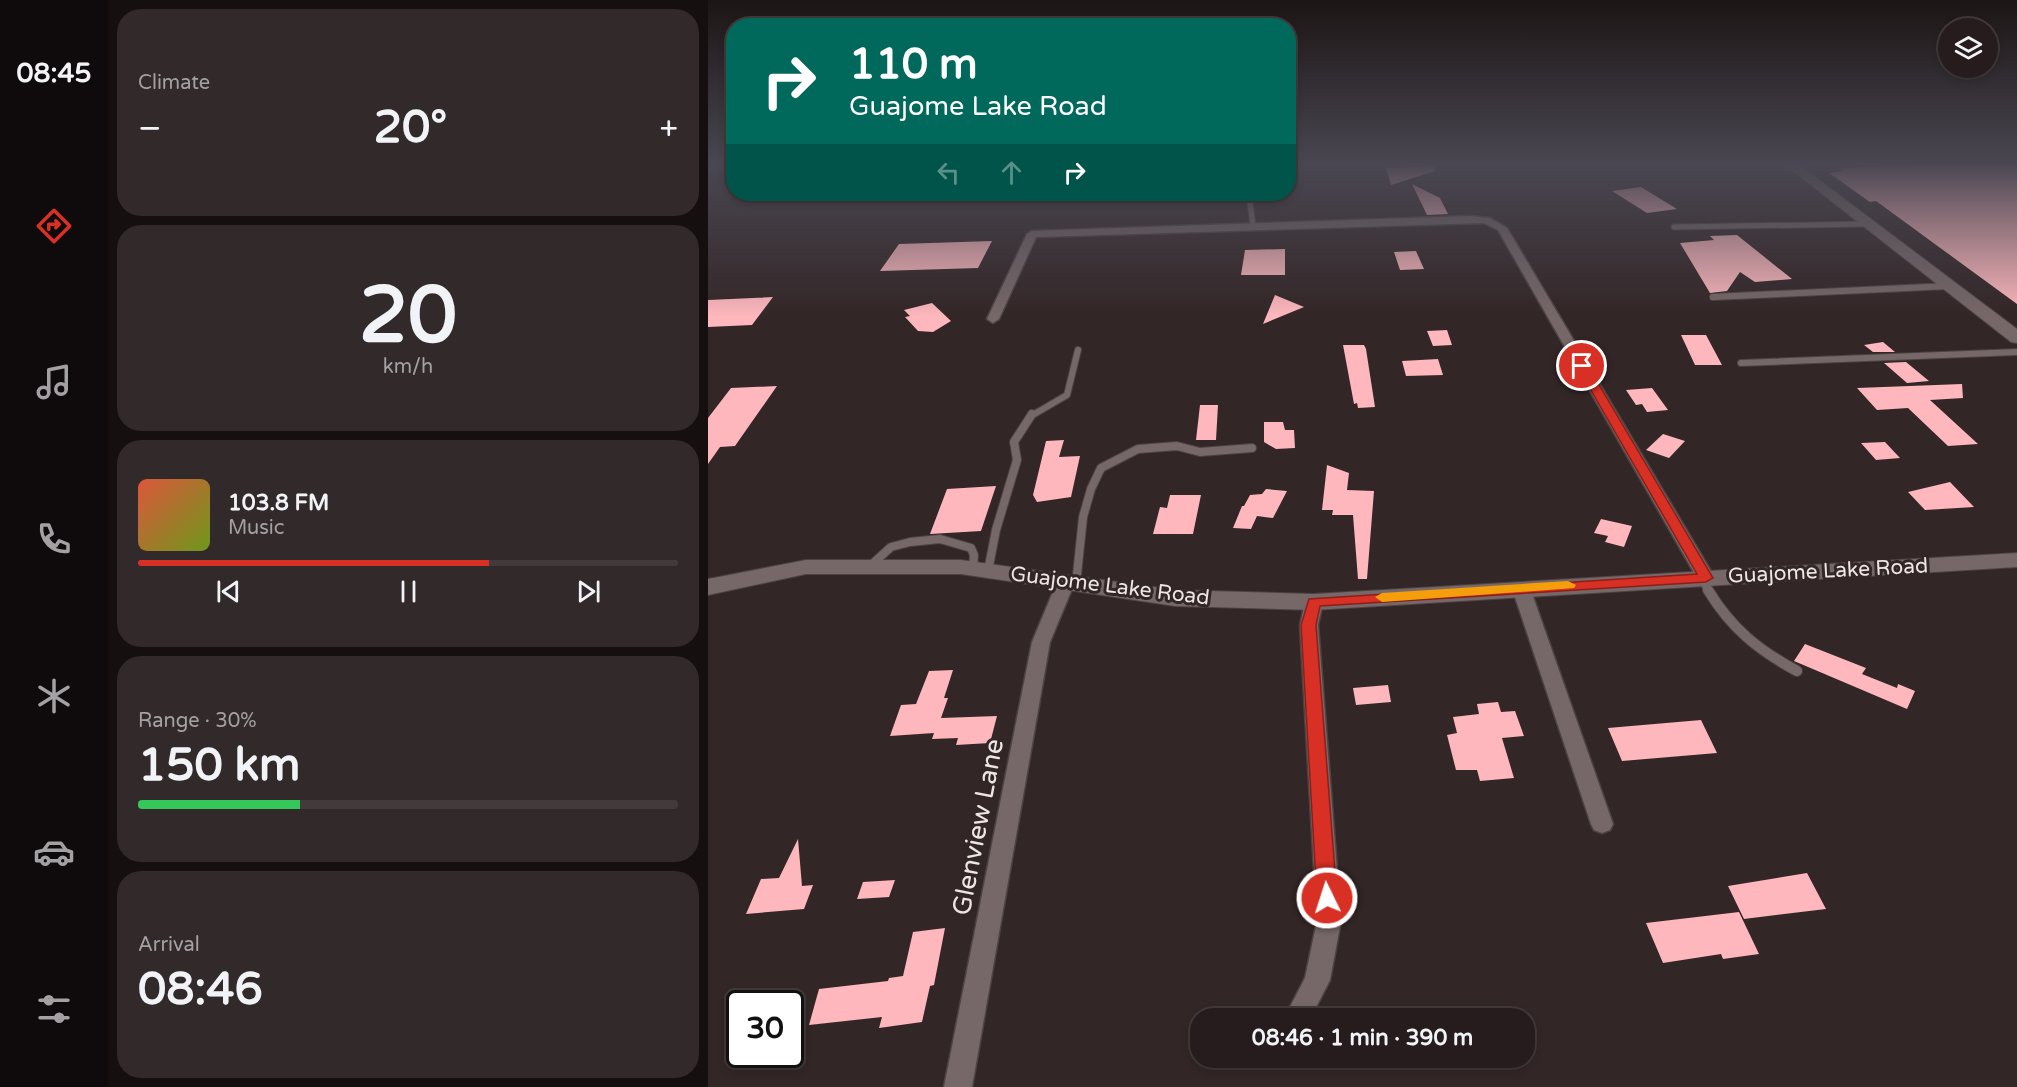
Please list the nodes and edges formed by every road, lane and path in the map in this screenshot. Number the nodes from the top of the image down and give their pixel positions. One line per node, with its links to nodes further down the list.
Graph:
1 (1252, 215): 4 (lane)
2 (1856, 215): 3 (street)
3 (1868, 224): 5 (lane); 6 (street)
4 (1253, 226): 8 (street); 16 (street)
5 (1674, 227)
6 (1949, 286): 7 (lane); 9 (street)
7 (1713, 297)
8 (993, 319)
9 (2017, 338)
10 (1078, 350): 15 (lane)
11 (2017, 352): 12 (lane)
12 (1741, 363)
13 (1252, 448): 17 (lane)
14 (2017, 560): 16 (street, Guajome Lake Road)
15 (980, 570): 17 (street, Guajome Lake Road); 18 (street, Guajome Lake Road)
16 (1704, 578): 19 (street, Guajome Lake Road); 21 (lane)
17 (1071, 583): 20 (street, Guajome Lake Road); 24 (street, Glenview Lane)
18 (708, 587)
19 (1521, 588): 20 (street, Guajome Lake Road); 22 (street)
20 (1314, 602): 23 (street)
21 (1797, 671)
22 (1602, 824)
23 (1303, 1007)
24 (958, 1087)

